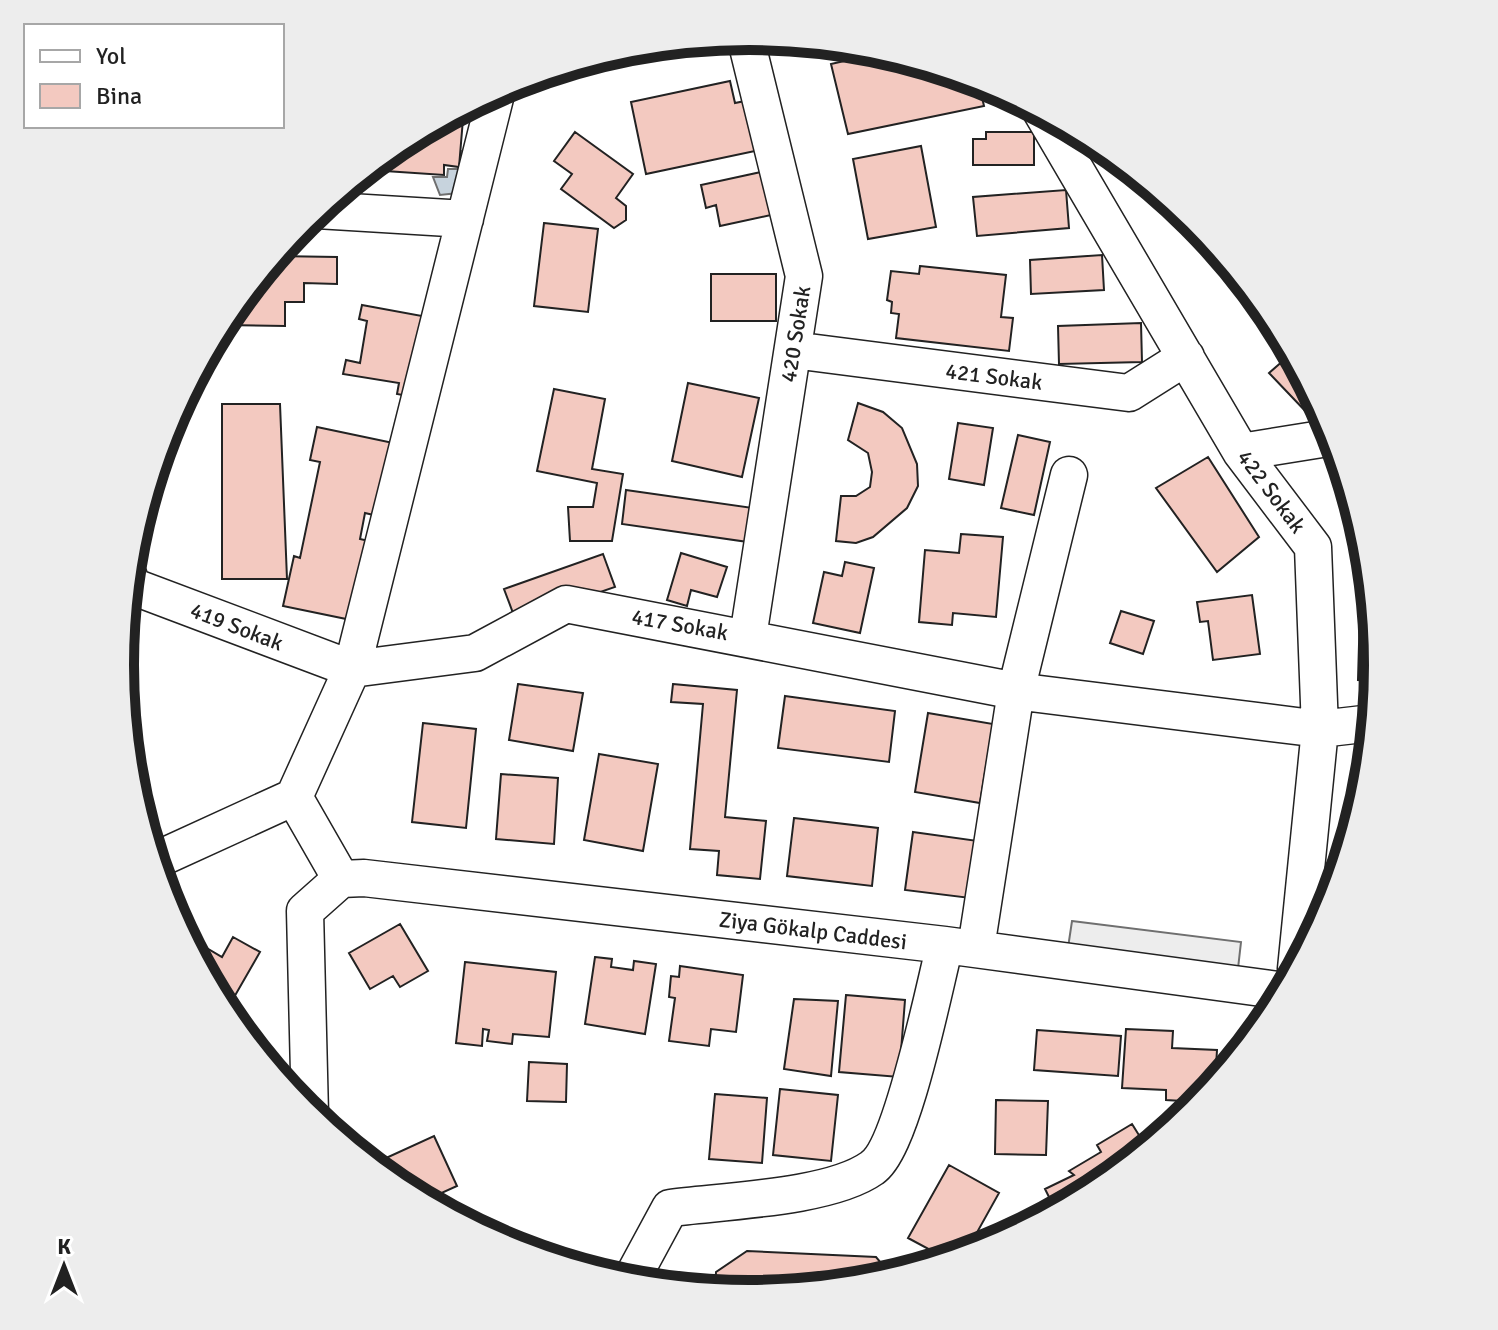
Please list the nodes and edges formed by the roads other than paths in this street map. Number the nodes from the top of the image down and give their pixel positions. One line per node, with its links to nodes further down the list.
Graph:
1 (748, 50): 6 (street, 420 Sokak)
2 (493, 106): 5 (street)
3 (1052, 130): 7 (street, 422 Sokak)
4 (335, 211): 5 (street)
5 (465, 219): 13 (street)
6 (793, 350): 7 (street, 421 Sokak); 12 (street, 420 Sokak)
7 (1186, 357): 9 (street, 422 Sokak)
8 (1320, 439): 9 (street)
9 (1241, 452): 16 (street, 422 Sokak)
10 (1069, 475): 14 (street)
11 (139, 589): 13 (street, 419 Sokak)
12 (748, 637): 13 (street, 417 Sokak); 14 (street, 417 Sokak)
13 (352, 669): 17 (street)
14 (1016, 691): 16 (street, 417 Sokak); 21 (street)
15 (1361, 724): 16 (street, 417 Sokak)
16 (1320, 729): 20 (street, 422 Sokak)
17 (294, 797): 18 (street); 19 (street)
18 (165, 856)
19 (341, 879): 21 (street, Ziya Gökalp Caddesi); 23 (street)
20 (1299, 941)
21 (960, 946): 22 (street, Ziya Gökalp Caddesi); 24 (street)
22 (1272, 989)
23 (310, 1095)
24 (637, 1269)

